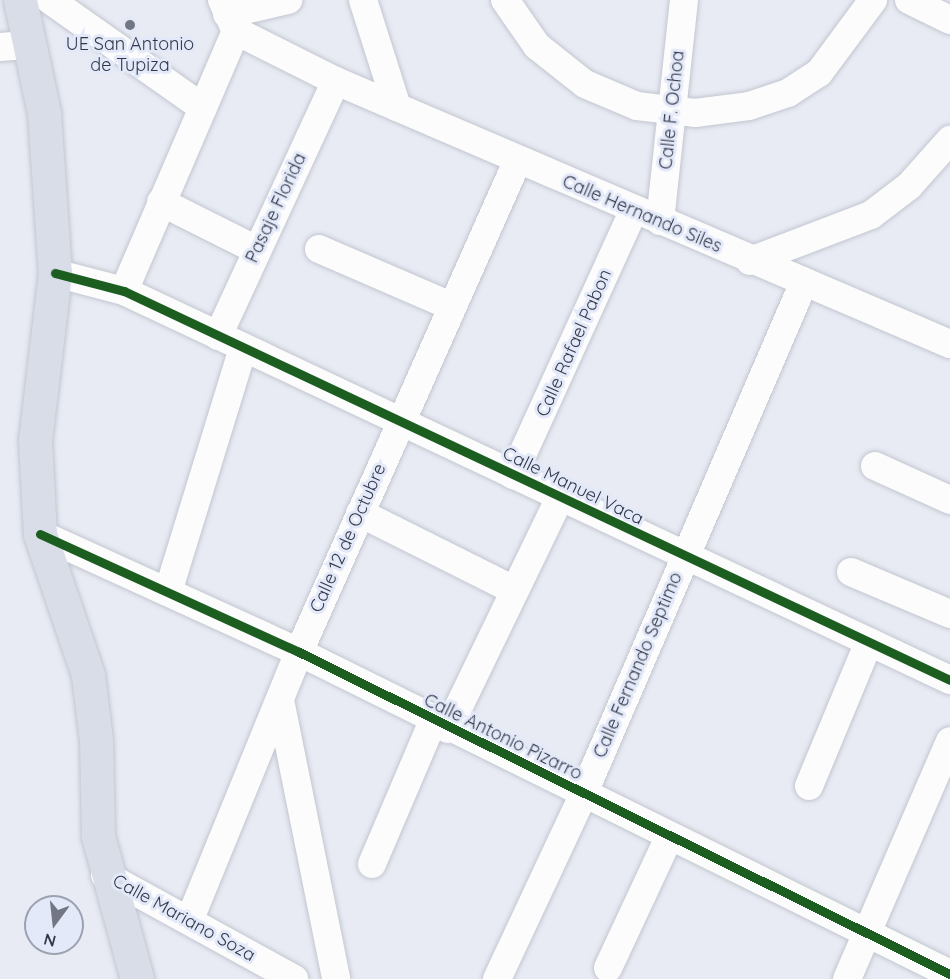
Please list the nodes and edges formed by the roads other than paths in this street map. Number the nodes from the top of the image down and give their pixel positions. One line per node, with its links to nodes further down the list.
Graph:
1 (20, 0): 11 (highway)
2 (50, 0): 14 (street)
3 (288, 0): 9 (street)
4 (363, 0): 13 (street)
5 (505, 0): 15 (street)
6 (684, 0): 15 (street, Calle F. Ochoa)
7 (873, 0): 15 (street)
8 (909, 0): 10 (street)
9 (228, 15): 12 (street, Calle Hernando Siles); 14 (street)
10 (950, 20)
11 (15, 46): 23 (highway)
12 (336, 81): 13 (street, Calle Hernando Siles); 21 (street, Pasaje Florida)
13 (397, 107): 17 (street, Calle Hernando Siles)
14 (203, 108): 18 (street)
15 (672, 111): 19 (street, Calle F. Ochoa)
16 (950, 140): 22 (street)
17 (517, 162): 19 (street, Calle Hernando Siles); 26 (street, Calle 12 de Octubre)
18 (161, 202): 21 (street); 25 (street)
19 (647, 215): 22 (street, Calle Hernando Siles); 31 (street, Calle Rafael Pabon)
20 (319, 249): 26 (street)
21 (257, 250): 27 (street, Pasaje Florida)
22 (750, 261): 24 (street, Calle Hernando Siles)
23 (55, 273): 25 (street, Calle Manuel Vaca); 35 (highway)
24 (804, 282): 28 (street, Calle Hernando Siles); 36 (street, Calle Fernando Septimo)
25 (124, 291): 27 (street, Calle Manuel Vaca)
26 (452, 306): 29 (street, Calle 12 de Octubre)
27 (230, 342): 29 (street, Calle Manuel Vaca); 39 (street, Pasaje Florida)
28 (950, 344)
29 (399, 422): 31 (street, Calle Manuel Vaca); 34 (street, Calle 12 de Octubre)
30 (875, 466): 33 (street)
31 (513, 475): 32 (street, Calle Manuel Vaca)
32 (560, 497): 36 (street, Calle Manuel Vaca); 38 (street)
33 (950, 500)
34 (360, 513): 38 (street); 42 (street, Calle 12 de Octubre)
35 (40, 534): 39 (street, Calle Antonio Pizarro); 51 (highway)
36 (684, 557): 41 (street, Calle Manuel Vaca); 48 (street, Calle Fernando Septimo)
37 (851, 572): 40 (street)
38 (512, 589): 45 (street)
39 (168, 592): 42 (street, Calle Antonio Pizarro)
40 (950, 614)
41 (869, 642): 43 (street, Calle Manuel Vaca); 47 (street)
42 (299, 652): 44 (street, Calle 12 de Octubre); 45 (street, Calle Antonio Pizarro)
43 (950, 680)
44 (281, 705): 52 (street, Calle 12 de Octubre); 58 (street)
45 (440, 725): 48 (street, Calle Antonio Pizarro); 50 (street)
46 (950, 741): 53 (street)
47 (809, 786)
48 (583, 795): 49 (street, Calle Antonio Pizarro); 59 (street, Calle Fernando Septimo)
49 (669, 837): 53 (street, Calle Antonio Pizarro); 54 (street)
50 (372, 864)
51 (105, 875): 52 (street, Calle Mariano Soza); 56 (highway)
52 (190, 919): 57 (street, Calle Mariano Soza)
53 (869, 934): 55 (street, Calle Antonio Pizarro); 60 (street)
54 (608, 968)
55 (950, 974)
56 (137, 979)
57 (294, 979)
58 (336, 979)
59 (497, 979)
60 (847, 979)

